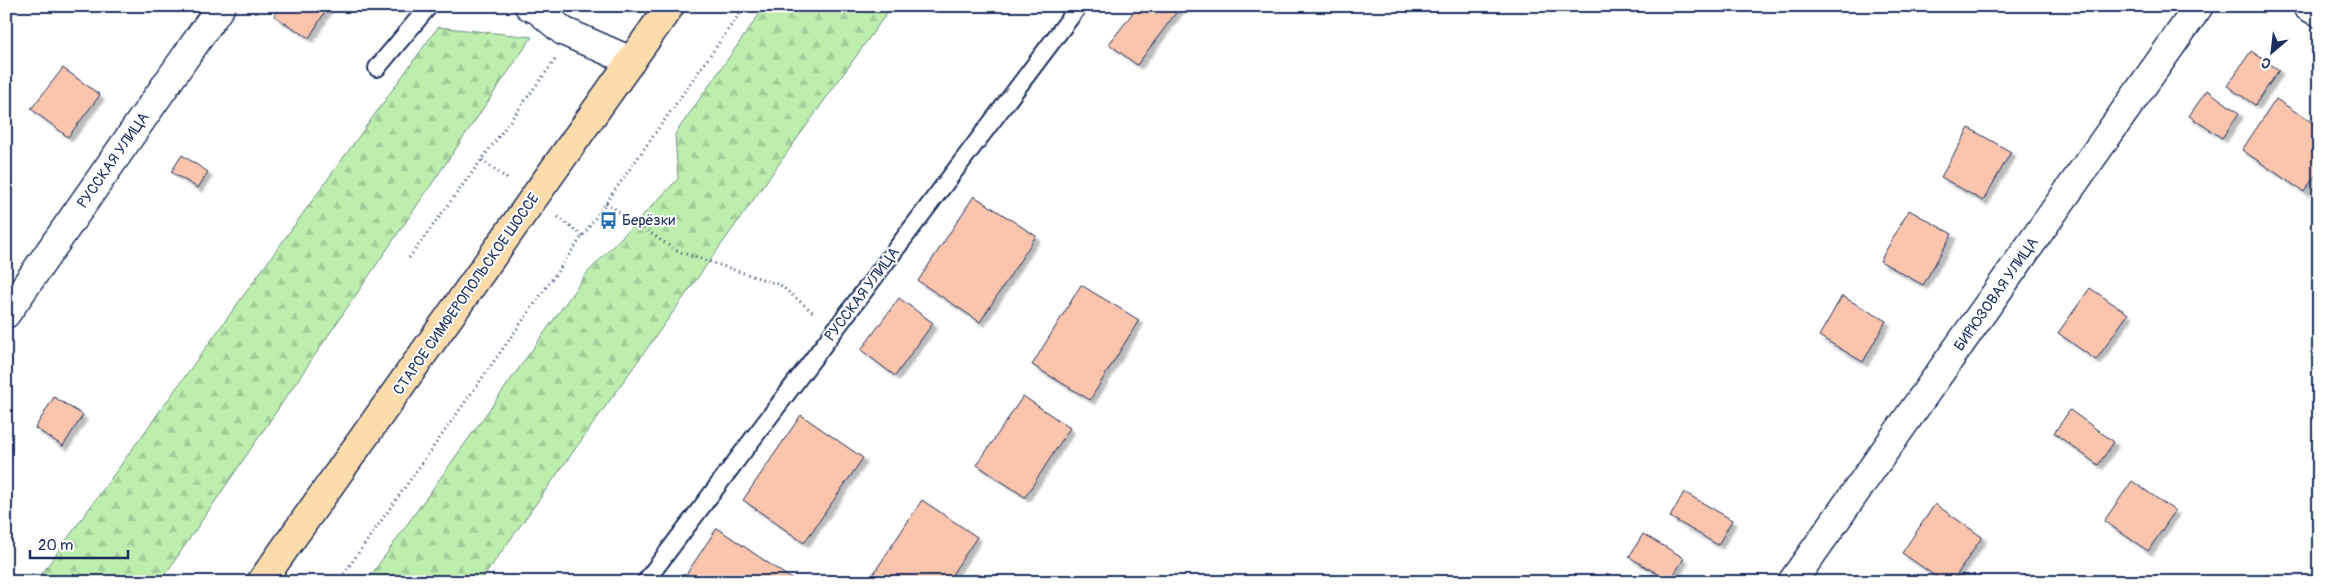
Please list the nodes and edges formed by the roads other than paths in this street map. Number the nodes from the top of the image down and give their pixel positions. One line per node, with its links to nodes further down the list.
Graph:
1 (220, 6): 11 (street, РУССКАЯ УЛИЦА)
2 (428, 6): 10 (lane)
3 (529, 6): 9 (street)
4 (670, 6): 9 (main road, СТАРОЕ СИМФЕРОПОЛЬСКОЕ ШОССЕ)
5 (1078, 6): 13 (lane, РУССКАЯ УЛИЦА)
6 (2199, 6): 14 (street, БИРЮЗОВАЯ УЛИЦА)
7 (2307, 6): 8 (street)
8 (2319, 14)
9 (631, 61): 12 (main road, СТАРОЕ СИМФЕРОПОЛЬСКОЕ ШОССЕ)
10 (377, 68)
11 (6, 314)
12 (261, 582)
13 (645, 582)
14 (1792, 582)

